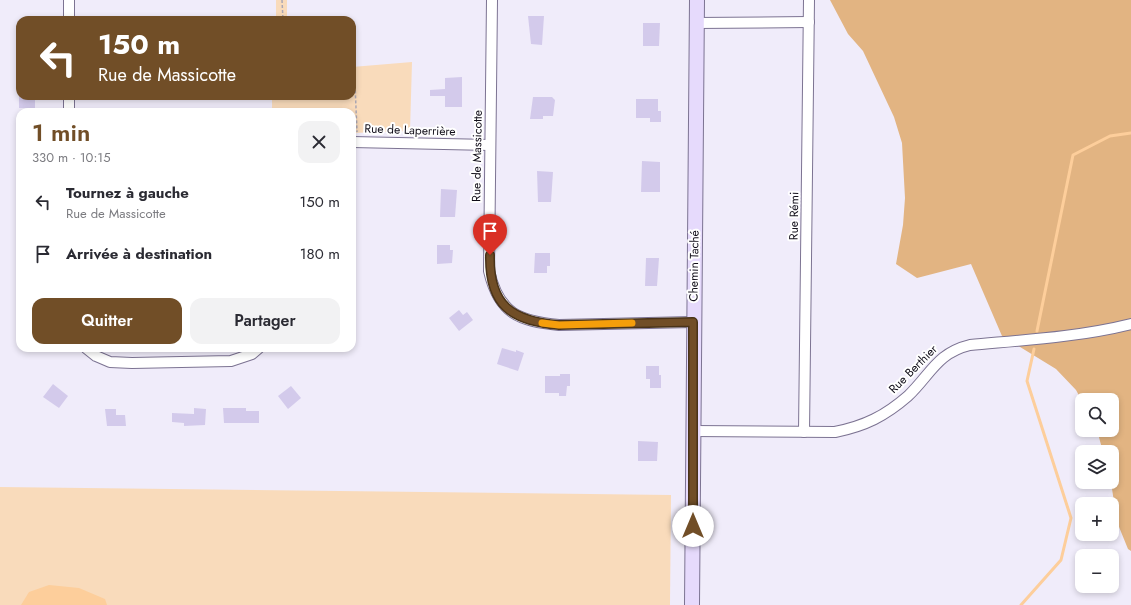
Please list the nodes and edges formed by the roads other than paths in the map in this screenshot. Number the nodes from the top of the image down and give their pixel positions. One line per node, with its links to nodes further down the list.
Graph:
1 (69, 0): 5 (street)
2 (492, 0): 9 (street, Rue de Massicotte)
3 (697, 0): 7 (street, Chemin Taché)
4 (809, 0): 6 (street, Rue Rémi)
5 (69, 16)
6 (809, 22): 7 (street); 15 (street, Rue Rémi)
7 (696, 23): 10 (street, Chemin Taché)
8 (356, 142): 9 (street, Rue de Laperrière)
9 (490, 145): 10 (street, Rue de Massicotte)
10 (693, 322): 14 (street, Chemin Taché)
11 (1131, 324): 15 (street, Rue Berthier)
12 (93, 352): 13 (street)
13 (254, 352)
14 (693, 431): 15 (street, Rue Berthier); 16 (street, Chemin Taché)
15 (804, 432)
16 (692, 605)

